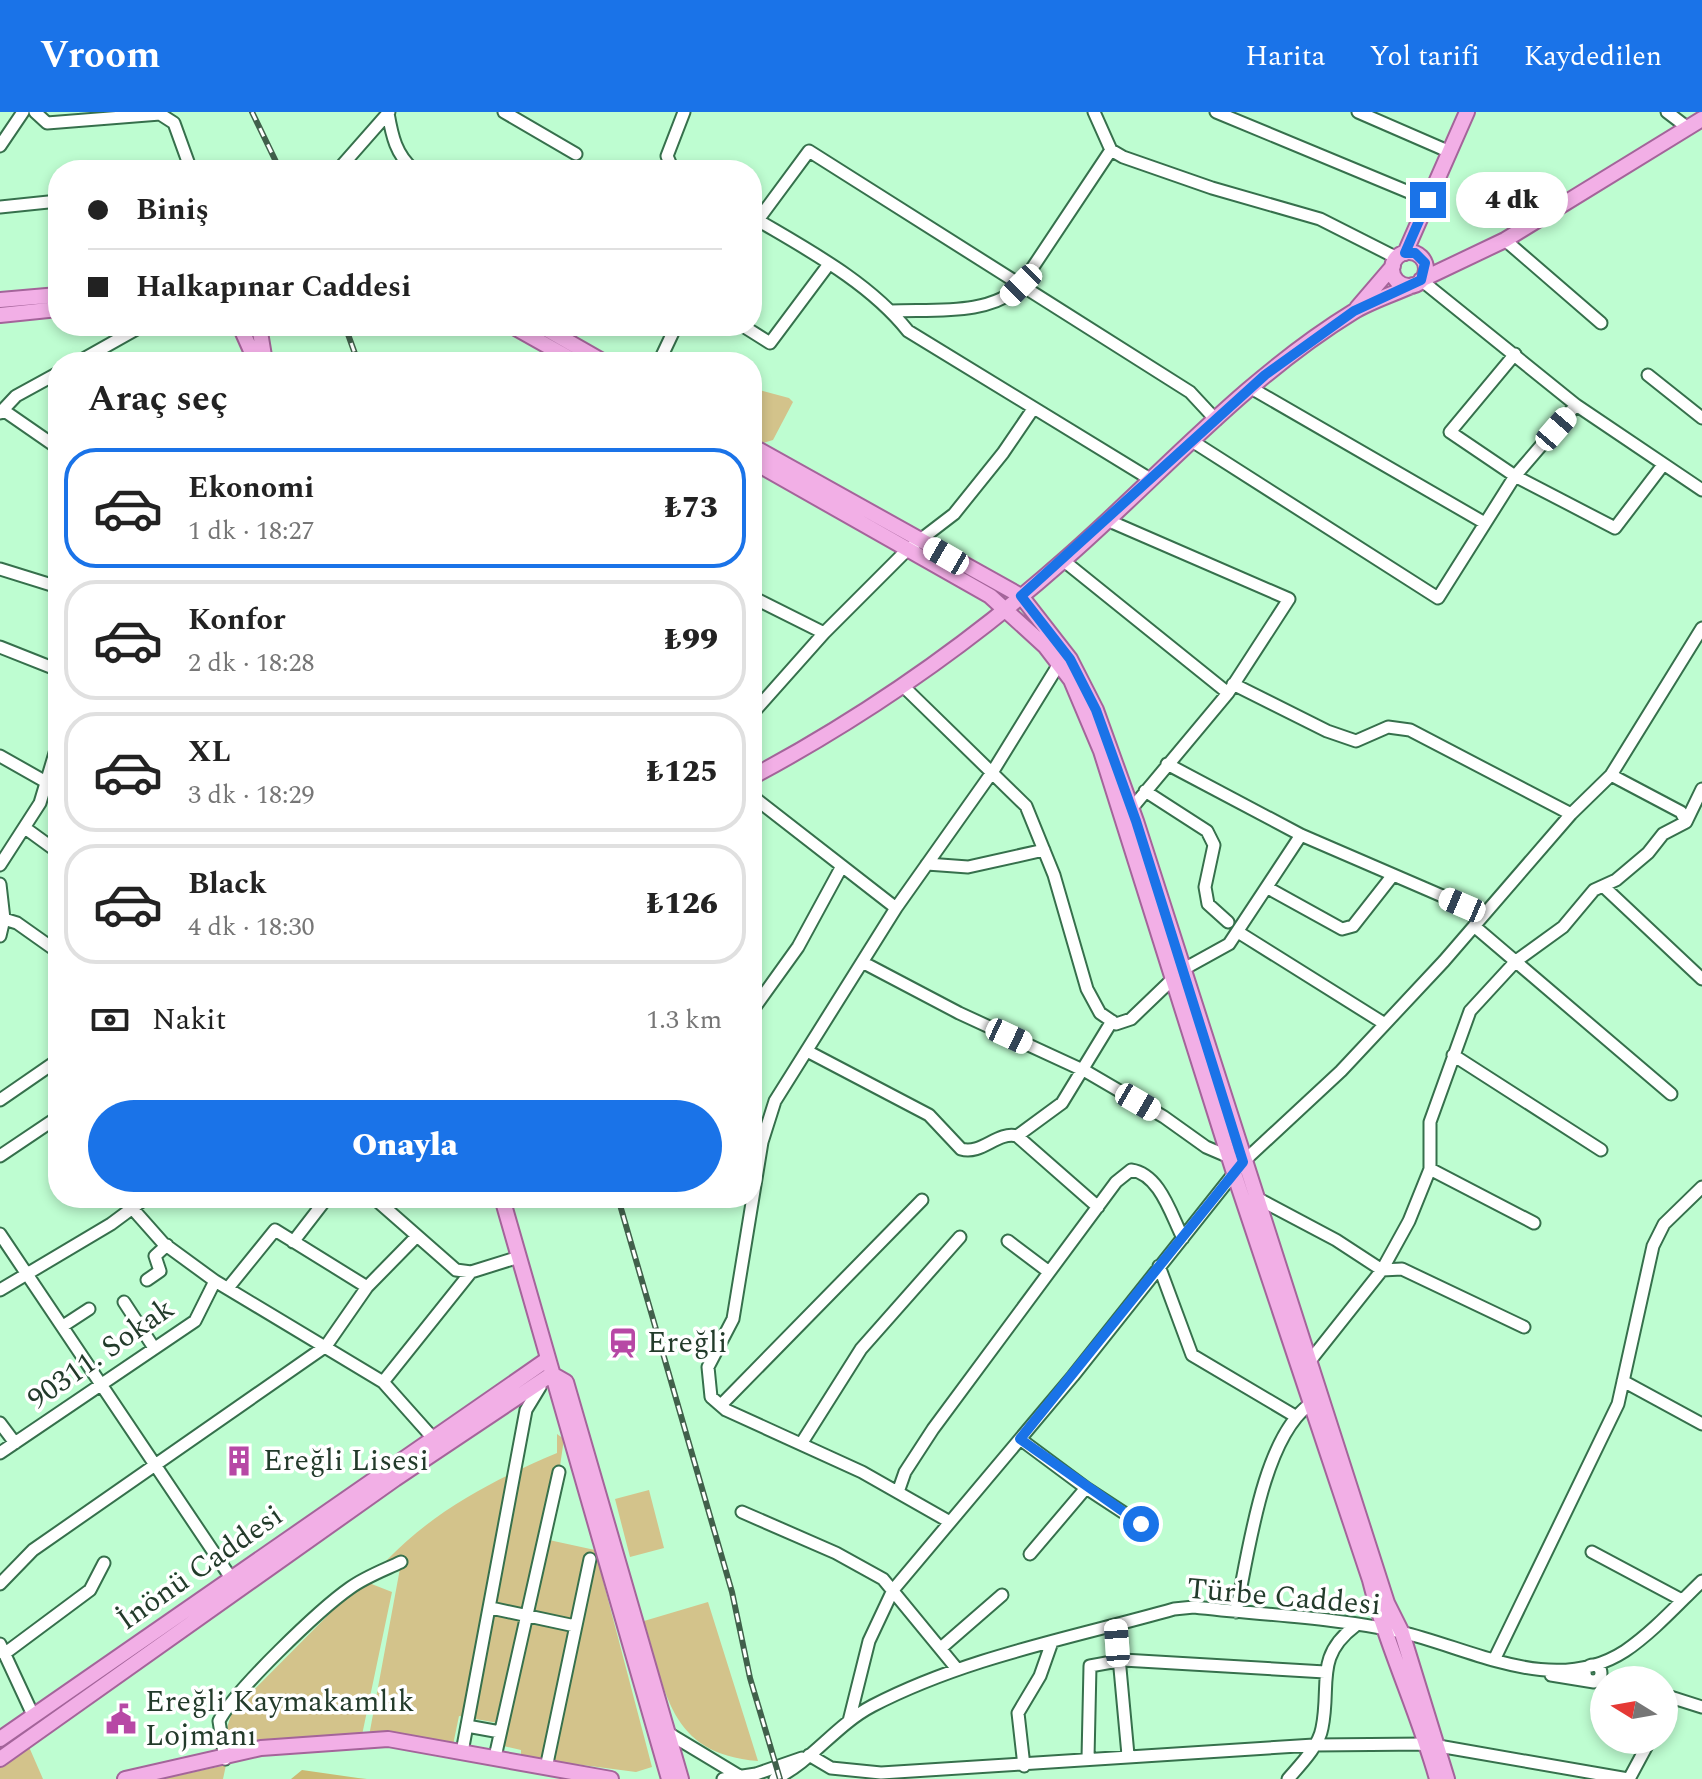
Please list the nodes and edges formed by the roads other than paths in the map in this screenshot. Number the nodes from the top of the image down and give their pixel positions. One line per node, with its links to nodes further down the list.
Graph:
1 (23, 112): 13 (street)
2 (35, 112): 17 (street)
3 (389, 112): 18 (street); 19 (street)
4 (504, 112): 16 (street)
5 (684, 112): 20 (street)
6 (1094, 112): 14 (street)
7 (1216, 112): 21 (street)
8 (1358, 112): 15 (street)
9 (1467, 112): 15 (main road)
10 (1667, 112): 12 (street)
11 (1702, 119): 12 (main road)
12 (1688, 128): 26 (main road)
13 (0, 146)
14 (1111, 150): 27 (street); 30 (street)
15 (1450, 152): 21 (main road)
16 (576, 154)
17 (187, 160)
18 (347, 160)
19 (402, 160)
20 (669, 160)
21 (1428, 200): 27 (main road)
22 (48, 202): 23 (street)
23 (0, 207)
24 (762, 212): 30 (street)
25 (762, 226): 28 (street)
26 (1505, 240): 29 (main road); 37 (street)
27 (1399, 259): 29 (main road); 29 (main road); 35 (main road)
28 (829, 264): 34 (street); 41 (street)
29 (1417, 283): 35 (main road); 45 (street)
30 (1021, 285): 34 (street); 53 (street)
31 (48, 296): 32 (main road)
32 (0, 300)
33 (48, 310): 36 (main road)
34 (891, 311): 50 (street)
35 (1354, 311): 48 (main road)
36 (0, 315)
37 (1601, 323)
38 (124, 336): 42 (street)
39 (530, 336): 43 (main road)
40 (558, 336): 44 (main road)
41 (759, 336)
42 (96, 352)
43 (558, 352)
44 (586, 352)
45 (1515, 354): 49 (street); 59 (street)
46 (1648, 375): 52 (street)
47 (48, 378): 51 (street)
48 (1251, 388): 53 (main road); 63 (street)
49 (1576, 405): 57 (street); 59 (street)
50 (1033, 409): 60 (street); 64 (street)
51 (1, 411): 55 (street)
52 (1702, 418)
53 (1216, 420): 54 (main road)
54 (1192, 441): 60 (main road); 63 (street)
55 (48, 442)
56 (762, 452): 64 (main road)
57 (1663, 465): 59 (street); 61 (street)
58 (762, 466): 64 (main road)
59 (1515, 476): 63 (street)
60 (1150, 479): 62 (main road)
61 (1702, 490)
62 (1107, 520): 65 (main road); 77 (street)
63 (1483, 522)
64 (913, 545): 68 (main road); 70 (main road); 72 (street)
65 (1064, 561): 68 (main road); 77 (street)
66 (0, 569): 67 (street)
67 (48, 584)
68 (1021, 596): 70 (main road); 90 (main road)
69 (762, 602): 72 (street)
70 (1002, 610): 74 (main road); 76 (main road)
71 (1702, 628): 83 (street)
72 (824, 633): 78 (street)
73 (0, 647): 75 (street)
74 (1059, 664): 81 (street); 90 (main road)
75 (48, 666)
76 (903, 686): 81 (street); 82 (main road)
77 (1230, 688): 80 (street); 91 (street)
78 (762, 701)
79 (0, 756): 85 (street)
80 (1167, 764): 87 (street); 94 (street)
81 (993, 771): 96 (street); 97 (street)
82 (762, 772)
83 (1611, 775): 91 (street); 92 (street)
84 (48, 776): 85 (street)
85 (46, 782): 93 (street)
86 (1702, 789): 89 (street)
87 (1145, 791): 90 (street); 107 (street)
88 (762, 804): 99 (street)
89 (1699, 804): 92 (street)
90 (1127, 814): 114 (main road)
91 (1571, 814): 105 (street)
92 (1686, 822): 102 (street)
93 (25, 828): 95 (street); 98 (street)
94 (1301, 835): 100 (street); 103 (street)
95 (48, 845)
96 (1044, 850): 97 (street); 117 (street)
97 (927, 864): 104 (street)
98 (0, 865)
99 (842, 866): 104 (street); 116 (street)
100 (1393, 875): 103 (street); 105 (street)
101 (0, 884): 106 (street)
102 (1603, 886): 112 (street); 115 (street)
103 (1268, 888): 109 (street)
104 (896, 908): 113 (street)
105 (1484, 914): 108 (street)
106 (4, 919): 110 (street); 111 (street)
107 (1228, 922)
108 (1474, 926): 112 (street); 118 (street)
109 (1238, 932): 114 (street); 118 (street)
110 (0, 936)
111 (48, 945)
112 (1516, 961): 120 (street); 123 (street)
113 (864, 963): 119 (street); 122 (street)
114 (1177, 974): 117 (street); 130 (main road)
115 (1702, 979)
116 (762, 997)
117 (1112, 1021): 122 (street)
118 (1385, 1024): 130 (street)
119 (807, 1051): 126 (street); 127 (street)
120 (1453, 1055): 128 (street); 131 (street)
121 (48, 1067): 124 (street)
122 (1083, 1070): 126 (street); 130 (street)
123 (1671, 1094)
124 (0, 1100)
125 (48, 1124): 129 (street)
126 (1017, 1136): 137 (street)
127 (762, 1142)
128 (1601, 1150)
129 (0, 1156)
130 (1236, 1160): 132 (main road); 134 (main road)
131 (1430, 1169): 144 (street); 154 (street)
132 (1235, 1176): 148 (street); 175 (main road)
133 (1702, 1187): 136 (street)
134 (1255, 1197): 154 (street); 169 (main road)
135 (922, 1200): 174 (street)
136 (1687, 1206): 143 (street); 171 (street)
137 (1098, 1207): 148 (street); 156 (street)
138 (132, 1208): 151 (street); 157 (street)
139 (319, 1208): 150 (street)
140 (385, 1208): 146 (street)
141 (505, 1208): 152 (main road)
142 (751, 1208): 174 (street)
143 (1702, 1211)
144 (1534, 1223)
145 (0, 1234): 157 (street)
146 (417, 1236): 155 (street); 160 (street)
147 (960, 1237): 182 (street)
148 (1183, 1238): 153 (street)
149 (1008, 1241): 156 (street)
150 (293, 1242): 160 (street); 161 (street)
151 (167, 1245): 158 (street); 159 (street)
152 (519, 1257): 155 (street); 170 (main road)
153 (1159, 1266): 176 (street); 180 (street)
154 (1382, 1270): 166 (street); 169 (street)
155 (471, 1272): 172 (street)
156 (1049, 1272): 187 (street)
157 (28, 1275): 162 (street); 165 (street)
158 (147, 1280)
159 (215, 1281): 161 (street); 168 (street, 90311. Sokak)
160 (367, 1287): 167 (street)
161 (228, 1288): 167 (street)
162 (0, 1290)
163 (124, 1302): 168 (street)
164 (89, 1309): 165 (street)
165 (63, 1326): 173 (street)
166 (1524, 1327)
167 (326, 1346): 172 (street); 184 (street)
168 (154, 1348): 173 (street, 90311. Sokak)
169 (1309, 1362): 209 (main road)
170 (550, 1366): 179 (main road, İnönü Caddesi); 202 (street); 229 (main road); 239 (main road); 247 (main road)
171 (1623, 1381): 178 (street); 214 (street)
172 (383, 1382): 179 (street)
173 (101, 1383): 181 (street, 90311. Sokak); 184 (street)
174 (721, 1405): 182 (street)
175 (1309, 1405): 176 (street); 208 (main road)
176 (1295, 1416): 203 (street)
177 (0, 1423): 181 (street)
178 (1702, 1424)
179 (432, 1437): 196 (main road, İnönü Caddesi)
180 (1020, 1439): 186 (street); 189 (street)
181 (15, 1443): 183 (street, 90311. Sokak)
182 (801, 1444): 187 (street)
183 (0, 1453)
184 (156, 1464): 196 (street); 198 (street)
185 (559, 1472): 204 (street)
186 (1086, 1488): 190 (street); 192 (street)
187 (898, 1492): 189 (street)
188 (742, 1512): 199 (street)
189 (950, 1522): 199 (street)
190 (1141, 1524)
191 (1592, 1552): 201 (street)
192 (1030, 1554)
193 (590, 1559): 206 (street)
194 (401, 1562): 240 (street)
195 (104, 1563): 212 (street)
196 (231, 1578): 225 (main road, İnönü Caddesi)
197 (1702, 1581): 201 (street, Türbe Caddesi)
198 (0, 1584)
199 (893, 1590): 211 (street); 226 (street)
200 (1002, 1595): 211 (street)
201 (1682, 1600): 213 (street, Türbe Caddesi)
202 (491, 1608): 204 (street); 227 (street)
203 (1236, 1612): 205 (street, Türbe Caddesi); 207 (street, Türbe Caddesi)
204 (527, 1615): 206 (street); 228 (street)
205 (1116, 1625): 210 (street, Türbe Caddesi); 215 (street)
206 (575, 1626): 243 (street)
207 (1355, 1626): 208 (street, Türbe Caddesi); 221 (street)
208 (1381, 1629): 209 (street, Türbe Caddesi); 232 (main road)
209 (1402, 1633): 214 (street, Türbe Caddesi); 232 (main road)
210 (1052, 1642): 219 (street, Türbe Caddesi); 242 (street)
211 (941, 1648): 219 (street)
212 (2, 1649): 225 (street)
213 (1623, 1652): 216 (street, Türbe Caddesi); 218 (street)
214 (1494, 1660): 220 (street, Türbe Caddesi)
215 (1119, 1661): 221 (street); 236 (street); 238 (street)
216 (1591, 1665): 217 (street); 220 (street, Türbe Caddesi)
217 (1595, 1666)
218 (1611, 1666)
219 (957, 1669): 226 (street, Türbe Caddesi)
220 (1531, 1671): 222 (street)
221 (1325, 1672): 231 (street)
222 (1590, 1679)
223 (1678, 1699): 224 (street)
224 (1702, 1707)
225 (33, 1715): 230 (main road, İnönü Caddesi)
226 (849, 1721): 235 (street, Türbe Caddesi)
227 (467, 1726): 228 (street); 233 (street)
228 (500, 1732): 237 (street)
229 (668, 1733): 244 (street); 248 (main road)
230 (0, 1739)
231 (1314, 1745): 232 (street); 236 (street); 252 (street)
232 (1432, 1745): 253 (main road); 254 (main road); 255 (street)
233 (462, 1752): 237 (main road); 240 (main road)
234 (1642, 1754): 255 (street)
235 (809, 1755): 241 (street); 244 (street, Türbe Caddesi); 250 (street, Türbe Caddesi)
236 (1128, 1755): 238 (street)
237 (495, 1757): 243 (main road)
238 (1088, 1758): 242 (street)
239 (0, 1759)
240 (225, 1759): 245 (main road)
241 (982, 1766): 242 (street); 251 (street)
242 (1024, 1766)
243 (546, 1768): 246 (main road)
244 (741, 1777): 249 (street, Türbe Caddesi)
245 (125, 1779)
246 (611, 1779)
247 (669, 1779)
248 (681, 1779)
249 (723, 1779)
250 (775, 1779)
251 (990, 1779)
252 (1288, 1779)
253 (1437, 1779)
254 (1447, 1779)
255 (1629, 1779)

